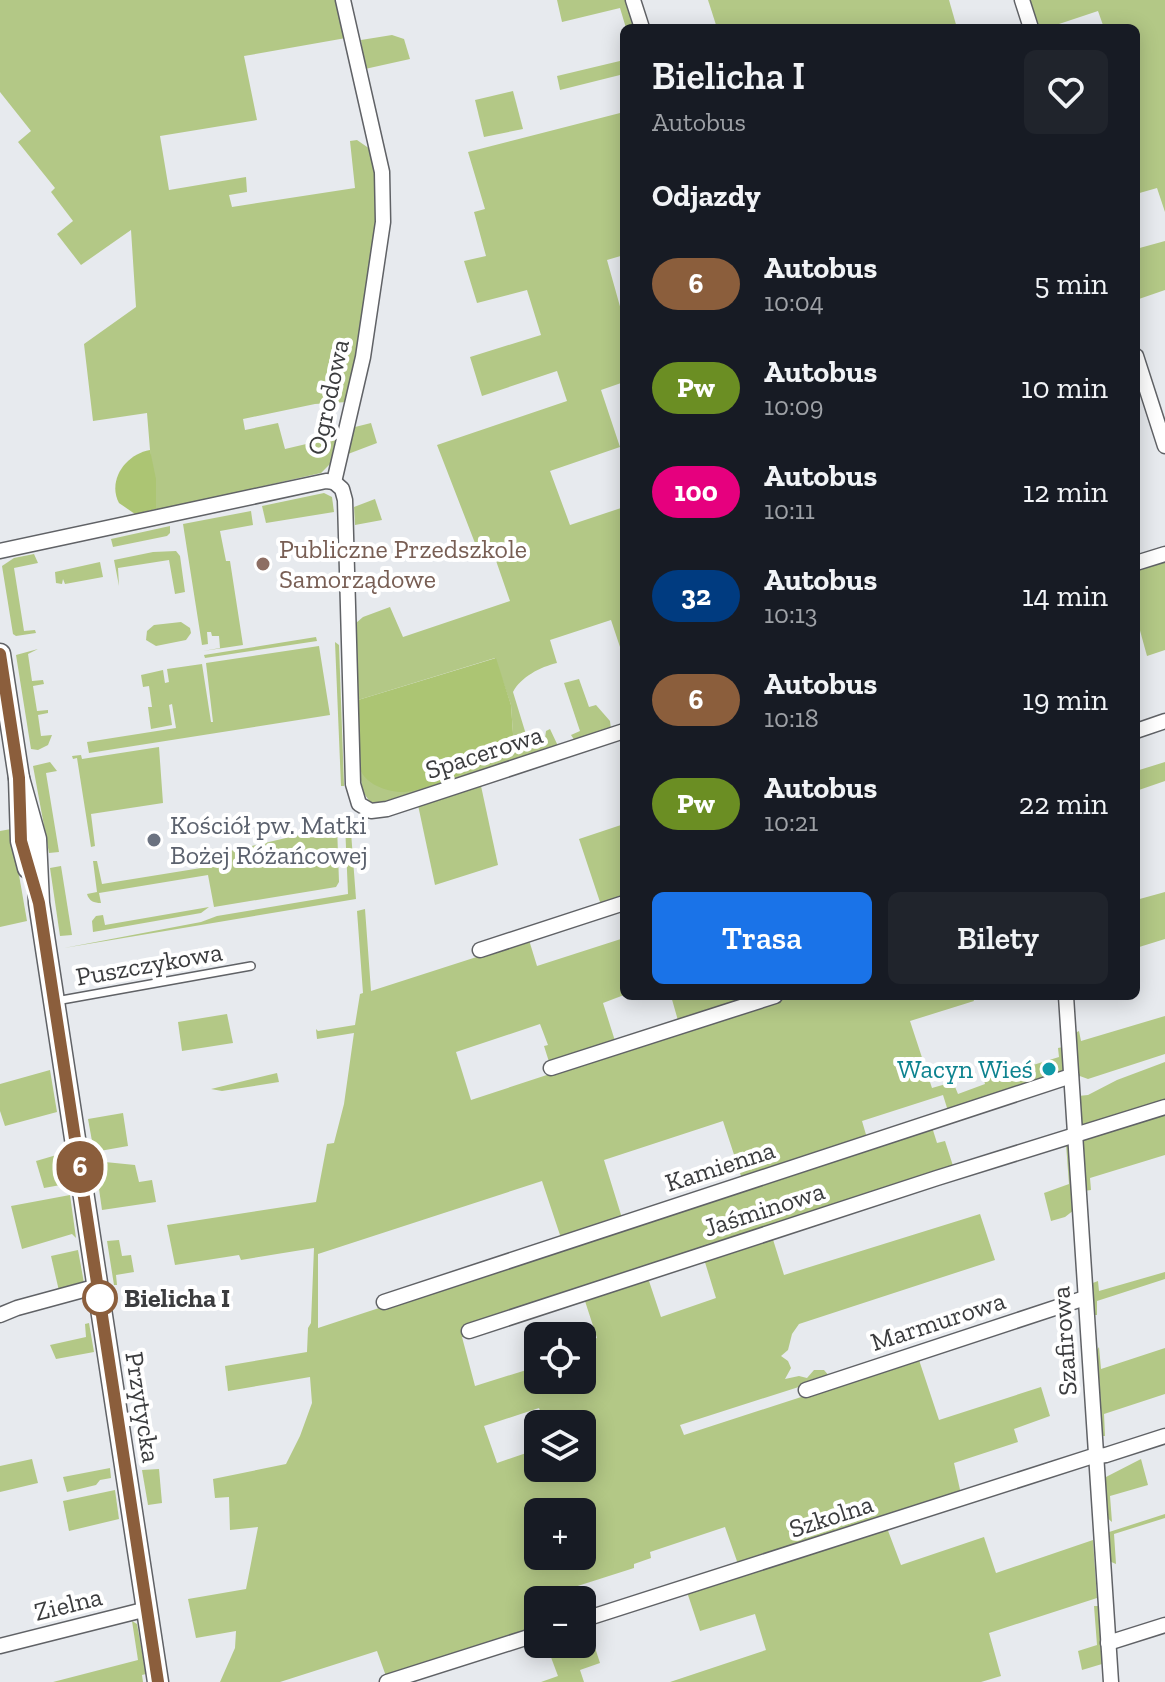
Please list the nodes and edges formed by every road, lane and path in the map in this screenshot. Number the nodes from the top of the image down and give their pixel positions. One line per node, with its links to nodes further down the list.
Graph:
1 (343, 0): 8 (street, Ogrodowa)
2 (633, 0): 4 (street)
3 (1022, 0): 5 (street)
4 (641, 24)
5 (1030, 24)
6 (1140, 368): 7 (street)
7 (1165, 446)
8 (334, 482): 9 (street); 17 (street, Ogrodowa)
9 (0, 551)
10 (1165, 554): 11 (street)
11 (1140, 562)
12 (0, 654): 13 (main road, Przytycka)
13 (2, 677): 23 (main road, Przytycka)
14 (1165, 721): 15 (street)
15 (1140, 730)
16 (620, 732): 17 (street, Spacerowa)
17 (359, 804)
18 (620, 904): 19 (street)
19 (480, 950)
20 (251, 966): 23 (lane, Puszczykowa)
21 (763, 1000): 24 (street)
22 (1066, 1000): 25 (street, Szafirowa)
23 (54, 1001): 28 (main road, Przytycka)
24 (551, 1068)
25 (1071, 1076): 27 (street, Szafirowa); 30 (street, Kamienna)
26 (1165, 1107): 27 (street, Jaśminowa)
27 (1075, 1135): 29 (street, Szafirowa); 32 (street, Jaśminowa)
28 (98, 1286): 31 (street); 36 (main road, Przytycka)
29 (1085, 1298): 33 (street, Marmurowa); 35 (street, Szafirowa)
30 (384, 1302)
31 (0, 1315)
32 (469, 1331)
33 (806, 1390)
34 (1165, 1436): 35 (street, Szkolna)
35 (1095, 1456): 37 (street, Szkolna); 40 (street, Szafirowa)
36 (147, 1609): 41 (street, Zielna); 42 (main road, Przytycka)
37 (596, 1616)
38 (1165, 1625): 40 (street)
39 (524, 1638): 43 (street)
40 (1108, 1643): 44 (street, Szafirowa)
41 (0, 1646)
42 (158, 1682)
43 (387, 1682)
44 (1111, 1682)

